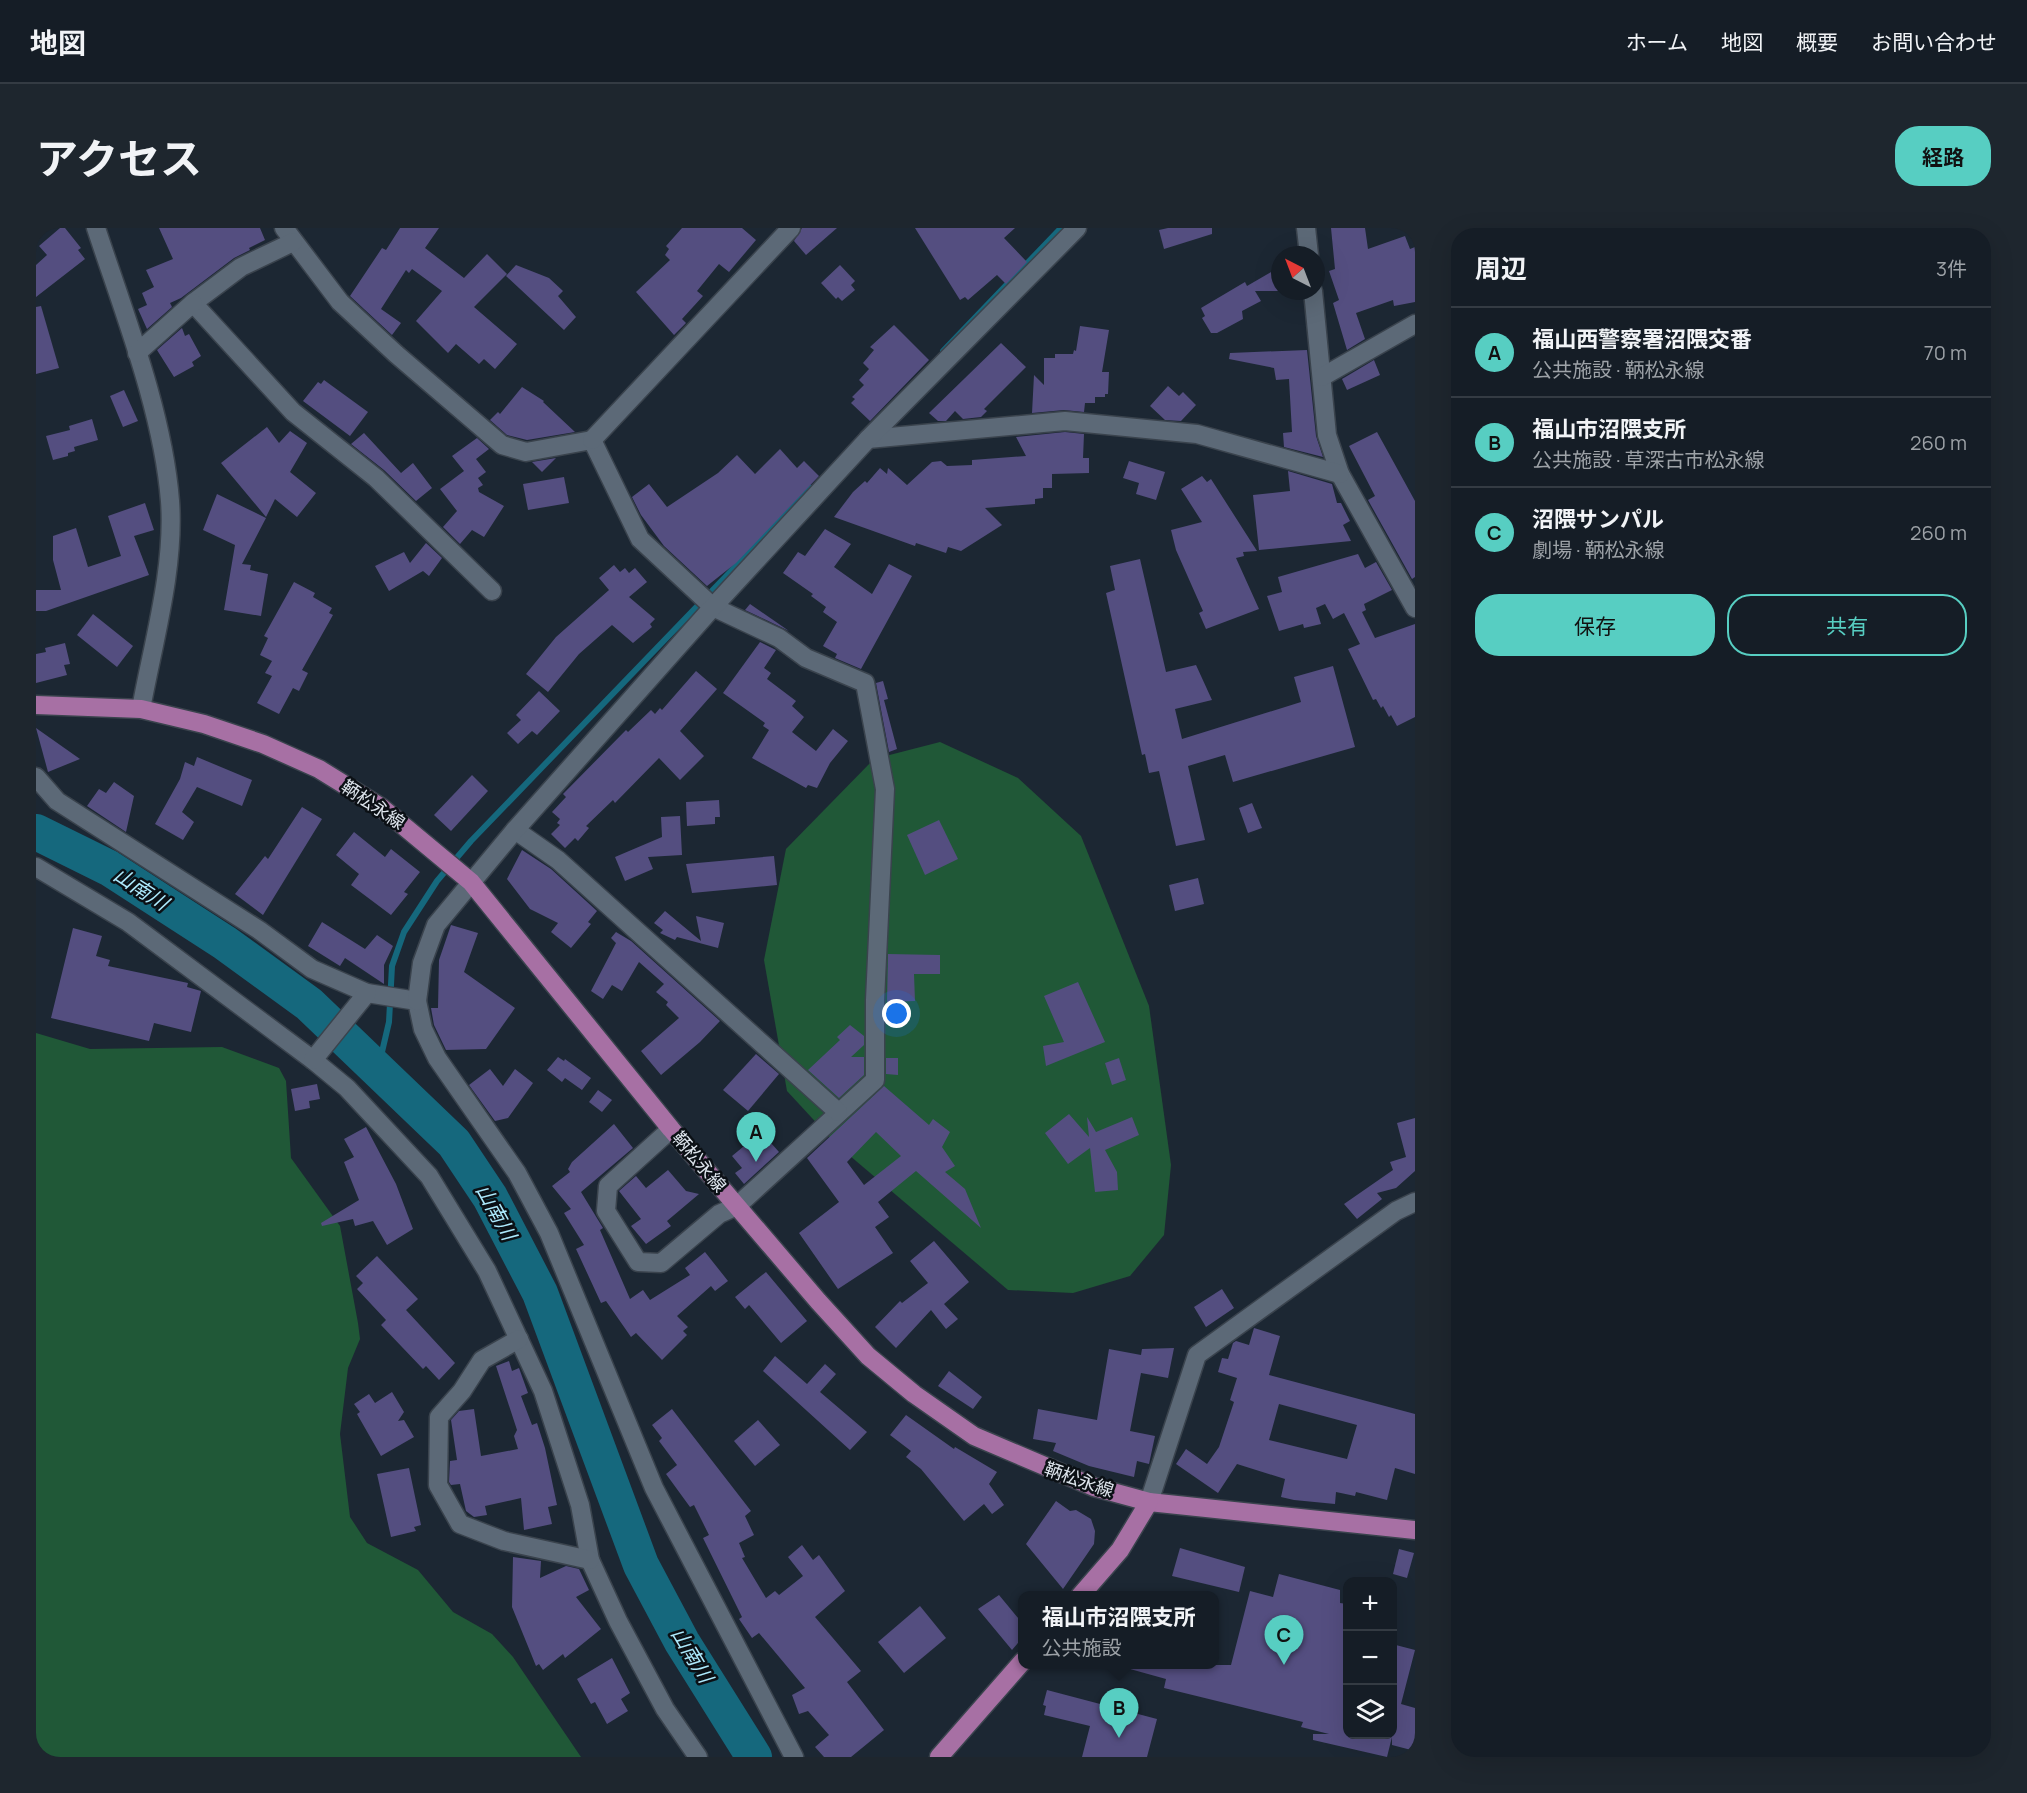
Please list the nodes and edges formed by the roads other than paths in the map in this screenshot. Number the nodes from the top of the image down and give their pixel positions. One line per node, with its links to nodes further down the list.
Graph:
1 (96, 228): 10 (street)
2 (791, 228): 13 (street)
3 (1077, 228): 12 (street)
4 (1306, 228): 6 (street)
5 (289, 235): 8 (street); 13 (street)
6 (1308, 246)
7 (1314, 300): 11 (street)
8 (193, 303): 10 (street); 15 (street)
9 (1415, 324): 11 (street)
10 (137, 353): 19 (street)
11 (1322, 377): 14 (street)
12 (868, 439): 14 (street); 16 (street)
13 (592, 440): 16 (street)
14 (1340, 474): 17 (street)
15 (492, 591)
16 (707, 602): 21 (street); 27 (street)
17 (1415, 608)
18 (36, 705): 19 (main road, 鞆松永線)
19 (141, 709): 23 (main road, 鞆松永線)
20 (36, 777): 24 (street)
21 (515, 830): 23 (street); 27 (street)
22 (36, 867): 26 (street)
23 (467, 878): 25 (street); 28 (main road, 鞆松永線)
24 (368, 998): 25 (street); 26 (street)
25 (409, 1000): 38 (street)
26 (317, 1055): 31 (street)
27 (838, 1112): 30 (street)
28 (671, 1129): 30 (main road, 鞆松永線); 30 (street)
29 (1415, 1202): 32 (street)
30 (737, 1206): 32 (main road, 鞆松永線)
31 (519, 1339): 34 (street); 34 (street)
32 (1149, 1502): 33 (main road, 鞆松永線); 35 (main road)
33 (1415, 1530)
34 (590, 1560): 37 (street)
35 (1084, 1591)
36 (1018, 1667): 39 (main road)
37 (698, 1757)
38 (794, 1757)
39 (939, 1757)

